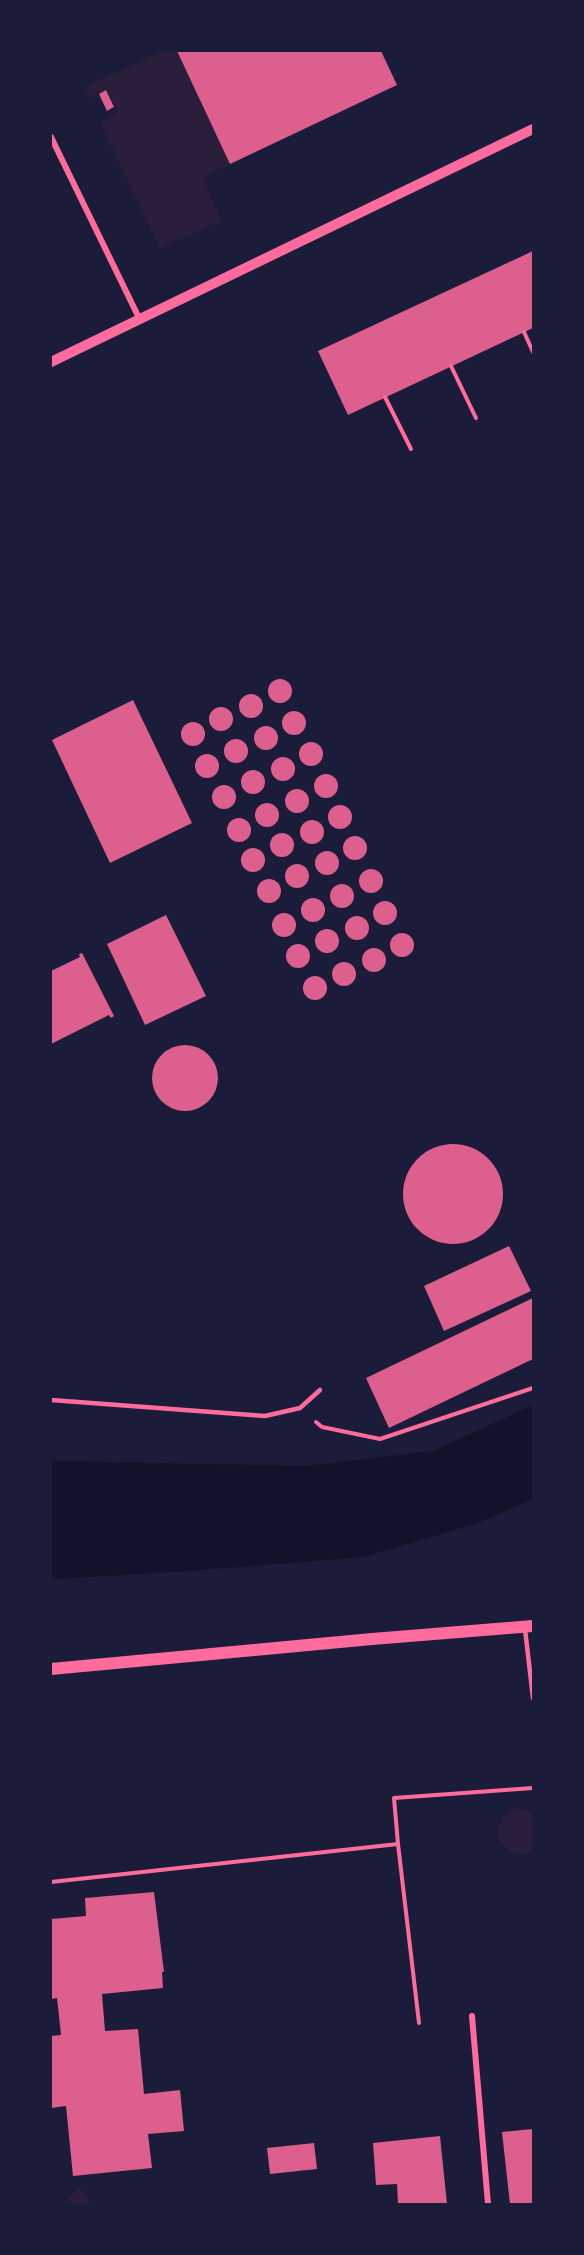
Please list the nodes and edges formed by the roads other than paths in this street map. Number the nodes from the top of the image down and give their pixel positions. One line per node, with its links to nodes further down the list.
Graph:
1 (533, 129): 3 (street)
2 (51, 137): 3 (street)
3 (140, 320): 4 (street)
4 (51, 362)
5 (320, 1390): 6 (lane)
6 (51, 1400)
7 (530, 1625): 8 (main road); 9 (lane)
8 (51, 1669)
9 (533, 1698)
10 (472, 2016): 11 (street)
11 (488, 2204)

